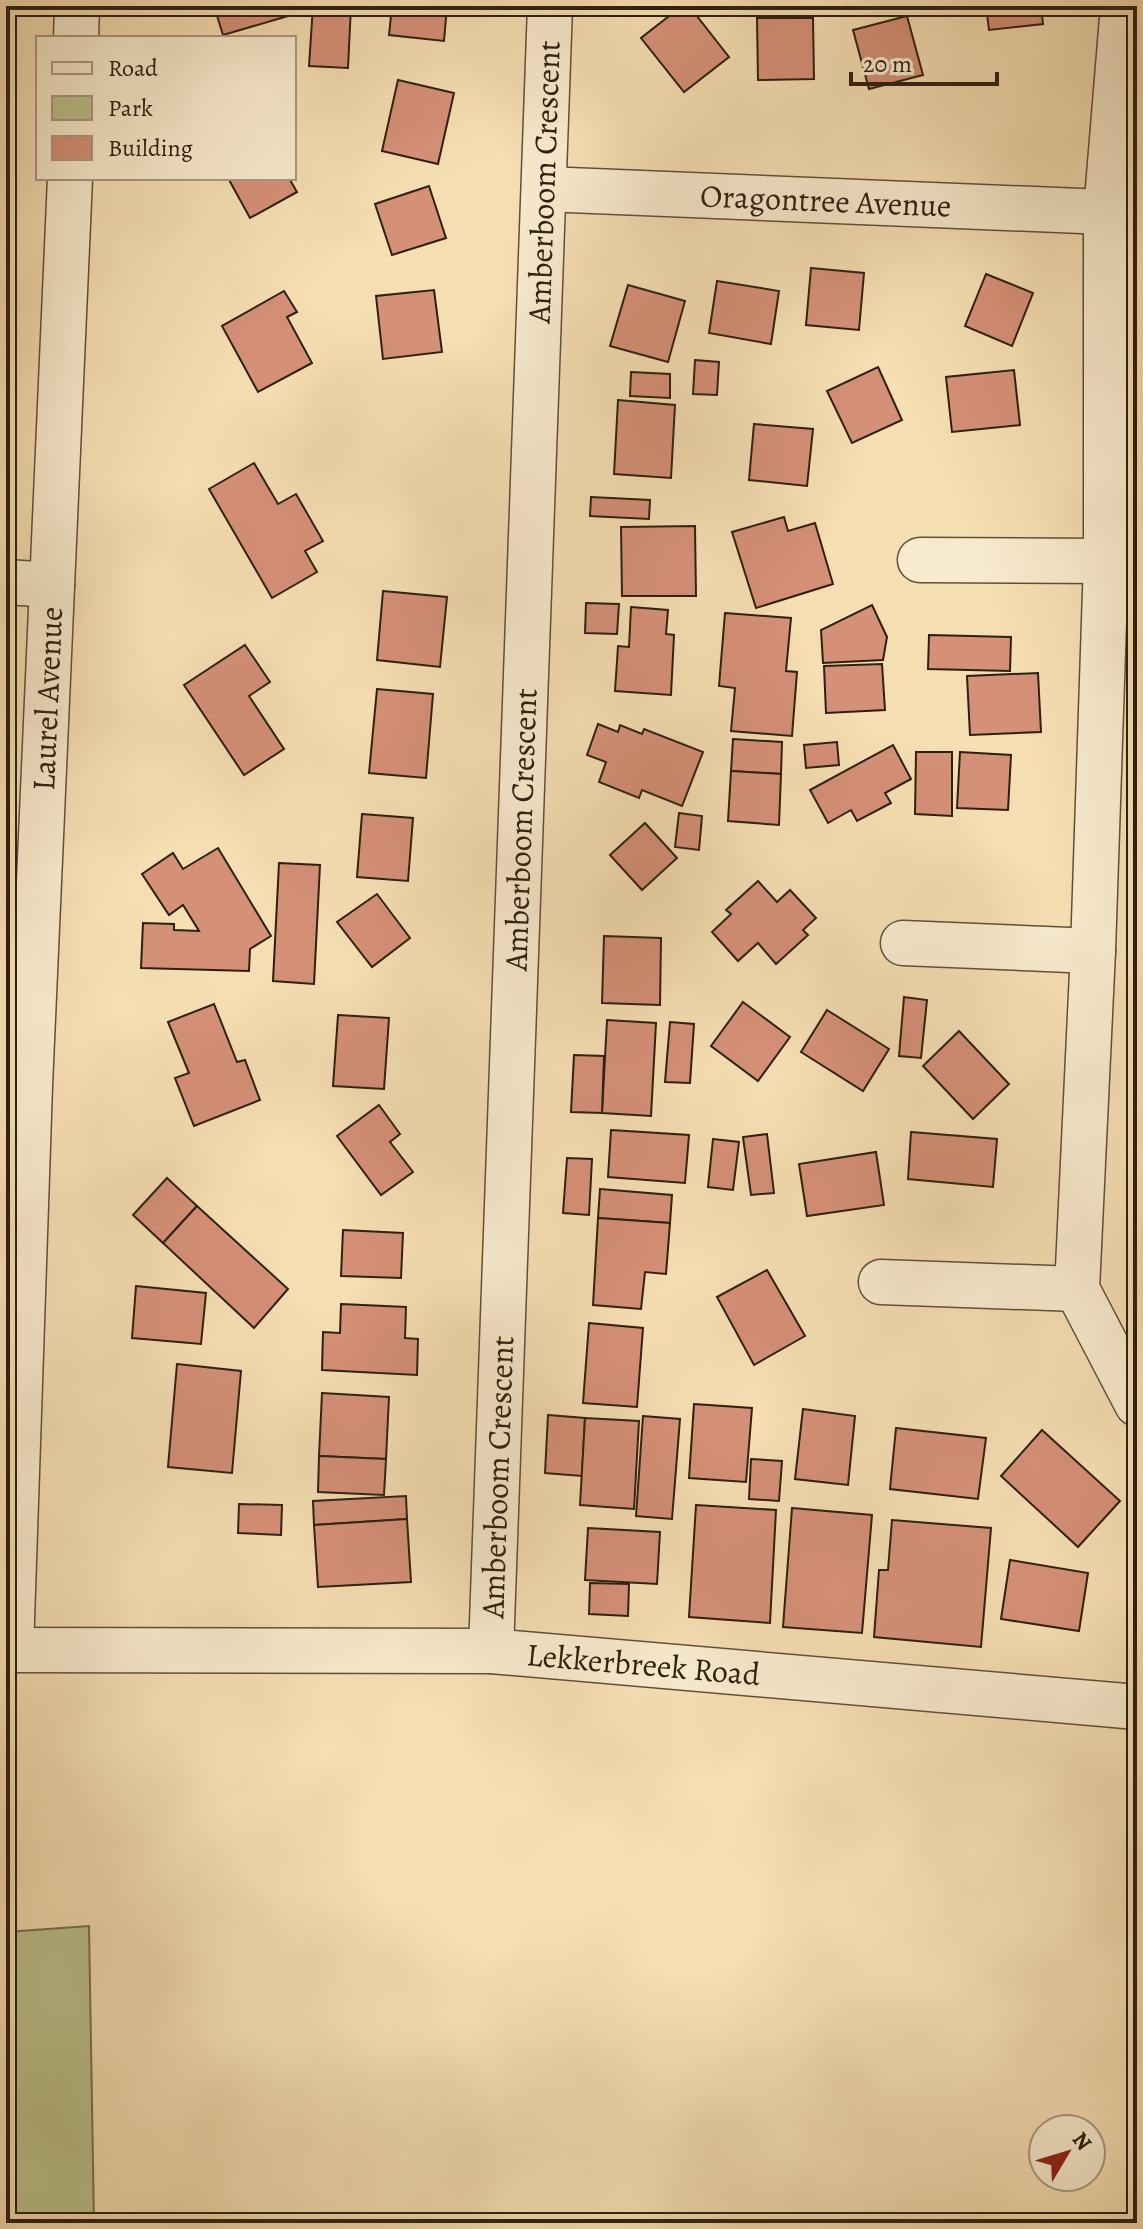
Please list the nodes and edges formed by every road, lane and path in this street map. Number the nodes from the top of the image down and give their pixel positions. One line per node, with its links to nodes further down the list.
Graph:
1 (77, 6): 4 (street)
2 (550, 6): 6 (street, Amberboom Crescent)
3 (1123, 6): 7 (street)
4 (76, 36)
5 (70, 180): 11 (street, Laurel Avenue)
6 (544, 189): 7 (street, Oragontree Avenue); 19 (street, Amberboom Crescent)
7 (1106, 212): 9 (street)
8 (920, 560): 9 (street)
9 (1106, 561): 13 (street)
10 (6, 582): 11 (street)
11 (52, 585): 14 (street, Laurel Avenue)
12 (903, 943): 13 (street)
13 (1093, 951): 16 (street)
14 (18, 1085): 18 (street, Laurel Avenue)
15 (881, 1282): 16 (street)
16 (1077, 1289): 17 (street)
17 (1137, 1404)
18 (8, 1650): 19 (street, Lekkerbreek Road)
19 (491, 1651): 20 (street, Lekkerbreek Road)
20 (1137, 1707)

